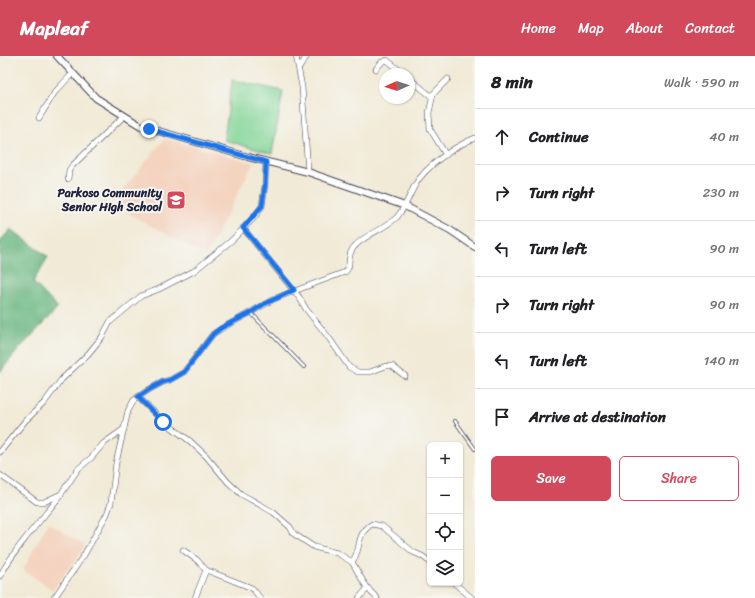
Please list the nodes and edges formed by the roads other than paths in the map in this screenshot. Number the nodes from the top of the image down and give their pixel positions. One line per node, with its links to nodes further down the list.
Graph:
1 (57, 56): 7 (street)
2 (296, 56): 4 (street)
3 (307, 56): 4 (street)
4 (299, 68): 16 (street)
5 (397, 68): 6 (street)
6 (376, 69)
7 (72, 74): 11 (street); 12 (street)
8 (448, 79): 10 (street)
9 (415, 83): 10 (street)
10 (432, 97): 14 (street)
11 (124, 116): 15 (street); 17 (street)
12 (39, 118)
13 (475, 138): 14 (street)
14 (446, 155): 18 (street)
15 (266, 162): 16 (street); 19 (street)
16 (308, 172): 18 (street)
17 (68, 179)
18 (405, 206): 20 (street); 21 (street)
19 (243, 228): 21 (street); 29 (street)
20 (475, 247)
21 (294, 290): 22 (street); 24 (street)
22 (250, 313): 23 (lane); 25 (street)
23 (304, 367)
24 (405, 376)
25 (138, 397): 27 (street); 34 (street)
26 (455, 421): 28 (lane)
27 (124, 429): 31 (street); 39 (street)
28 (475, 449)
29 (0, 452)
30 (0, 475): 31 (street)
31 (61, 494): 36 (street)
32 (183, 550): 35 (street)
33 (427, 560): 34 (street)
34 (352, 562): 38 (street)
35 (206, 570): 40 (street); 41 (street)
36 (0, 576)
37 (458, 586): 44 (street)
38 (367, 589): 42 (street); 43 (street)
39 (54, 598)
40 (195, 598)
41 (260, 598)
42 (358, 598)
43 (377, 598)
44 (472, 598)

